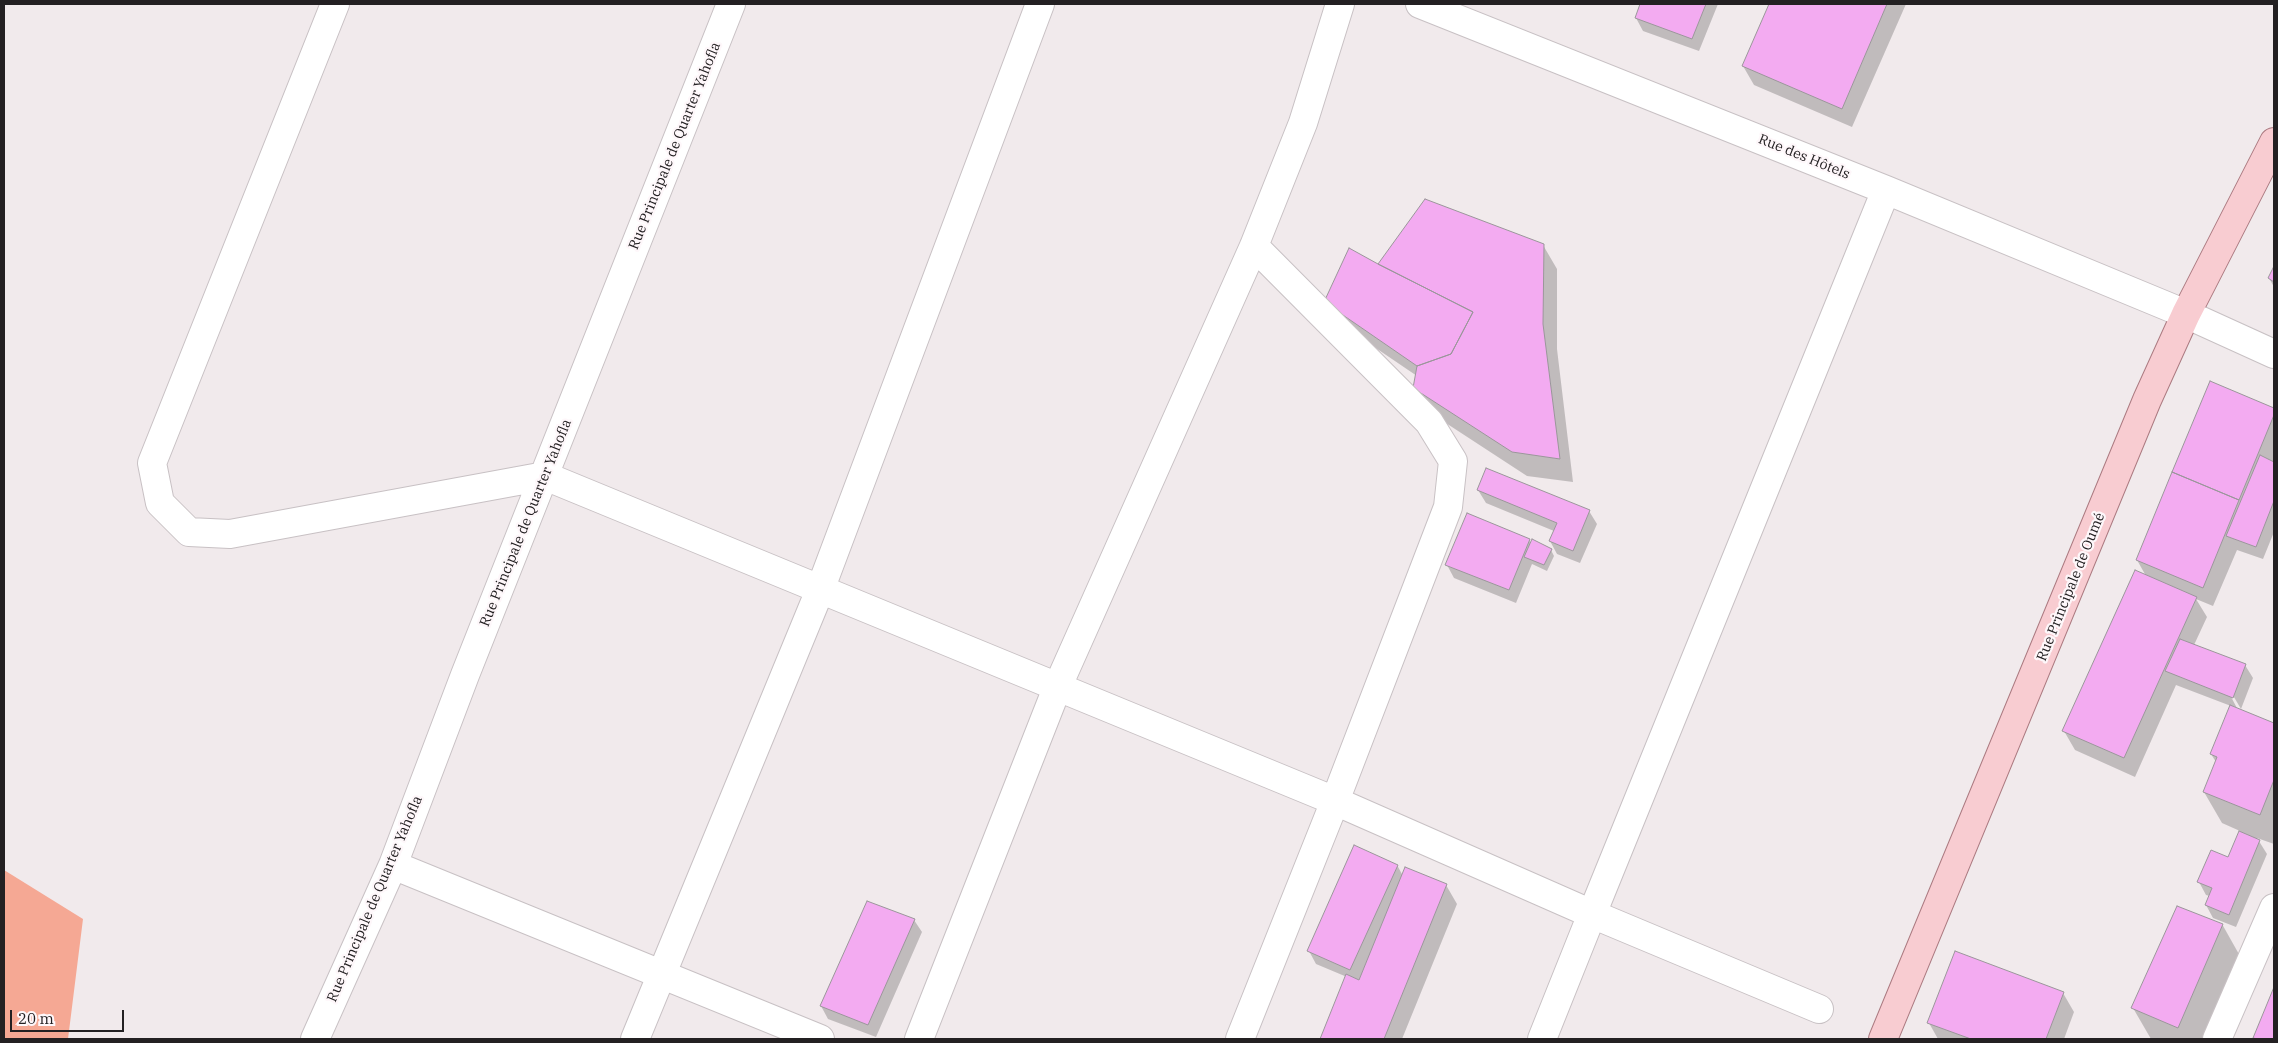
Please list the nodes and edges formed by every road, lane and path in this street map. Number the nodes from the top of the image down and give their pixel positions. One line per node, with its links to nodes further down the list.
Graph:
1 (335, 4): 11 (street)
2 (731, 4): 11 (street, Rue Principale de Quarter Yahofla)
3 (1040, 4): 12 (street)
4 (1340, 4): 8 (street)
5 (1420, 4): 7 (street, Rue des Hôtels)
6 (2274, 142): 9 (main road, Rue Principale de Oumé)
7 (1886, 190): 9 (street, Rue des Hôtels); 17 (street)
8 (1254, 246): 13 (street); 14 (street)
9 (2186, 314): 10 (street, Rue des Hôtels); 26 (main road, Rue Principale de Oumé)
10 (2274, 354)
11 (546, 476): 12 (street); 15 (street, Rue Principale de Quarter Yahofla)
12 (820, 590): 13 (street); 18 (street)
13 (1057, 688): 14 (street); 23 (street)
14 (1335, 801): 17 (street); 24 (street)
15 (393, 865): 18 (street); 20 (street, Rue Principale de Quarter Yahofla)
16 (2274, 908): 27 (street)
17 (1592, 914): 19 (street); 25 (street)
18 (662, 975): 21 (street); 22 (street)
19 (1819, 1009)
20 (315, 1039)
21 (635, 1039)
22 (820, 1039)
23 (919, 1039)
24 (1240, 1039)
25 (1542, 1039)
26 (1883, 1039)
27 (2217, 1039)

